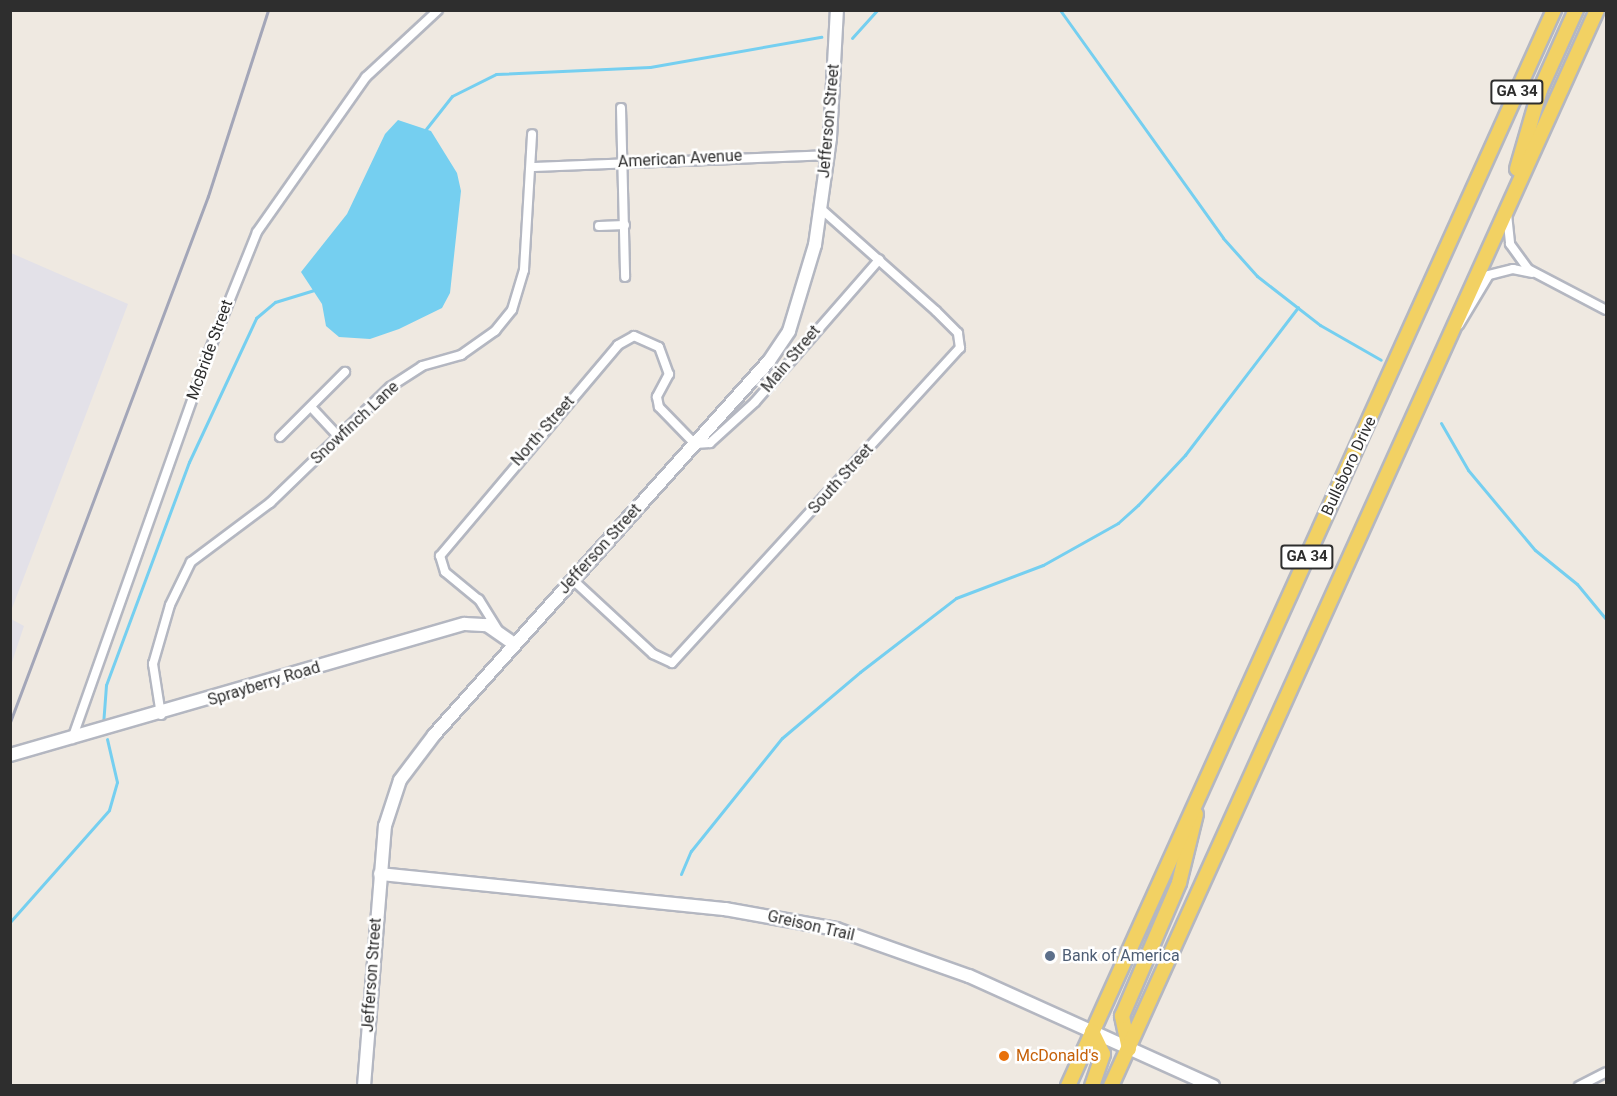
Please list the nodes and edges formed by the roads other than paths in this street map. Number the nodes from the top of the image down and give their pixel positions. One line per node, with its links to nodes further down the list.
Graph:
1 (438, 10): 31 (street, McBride Street)
2 (837, 10): 10 (street, Jefferson Street)
3 (1554, 10): 33 (main road, Bullsboro Drive / GA 34)
4 (1576, 10): 14 (main road)
5 (1597, 10): 7 (main road, GA 34)
6 (1606, 12): 7 (main road)
7 (1570, 68): 14 (main road, GA 34)
8 (621, 108): 11 (street)
9 (532, 134): 12 (street, Snowfinch Lane)
10 (828, 155): 11 (street, American Avenue); 13 (street, Jefferson Street)
11 (626, 162): 12 (street, American Avenue); 15 (street)
12 (532, 166): 25 (street, Snowfinch Lane)
13 (820, 208): 17 (street, South Street); 26 (street, Jefferson Street)
14 (1506, 209): 19 (street); 21 (main road, GA 34)
15 (626, 225): 16 (street); 18 (street)
16 (599, 226)
17 (879, 260): 26 (street, Main Street); 27 (street, South Street)
18 (625, 277)
19 (1547, 278): 20 (street); 21 (street)
20 (1606, 310)
21 (1450, 334): 36 (main road, GA 34)
22 (345, 372): 23 (street)
23 (311, 407): 24 (street); 25 (street)
24 (280, 437)
25 (339, 437): 30 (street, Snowfinch Lane)
26 (695, 444): 27 (street, Jefferson Street); 28 (street, North Street)
27 (573, 580): 29 (street, Jefferson Street)
28 (498, 630): 29 (street); 30 (street, Sprayberry Road)
29 (513, 643): 34 (street, Jefferson Street)
30 (161, 715): 31 (street, Sprayberry Road)
31 (72, 741): 32 (street, Sprayberry Road)
32 (10, 755)
33 (1203, 785): 35 (main road, Bullsboro Drive / GA 34); 36 (main road)
34 (380, 874): 35 (street, Greison Trail); 38 (street, Jefferson Street)
35 (1092, 1031): 36 (street, Greison Trail); 39 (main road, Bullsboro Drive / GA 34); 40 (main road)
36 (1129, 1049): 41 (main road, GA 34); 42 (street, Greison Trail)
37 (1606, 1072): 43 (street)
38 (364, 1086)
39 (1068, 1086)
40 (1092, 1086)
41 (1111, 1086)
42 (1213, 1086)
43 (1580, 1086)

